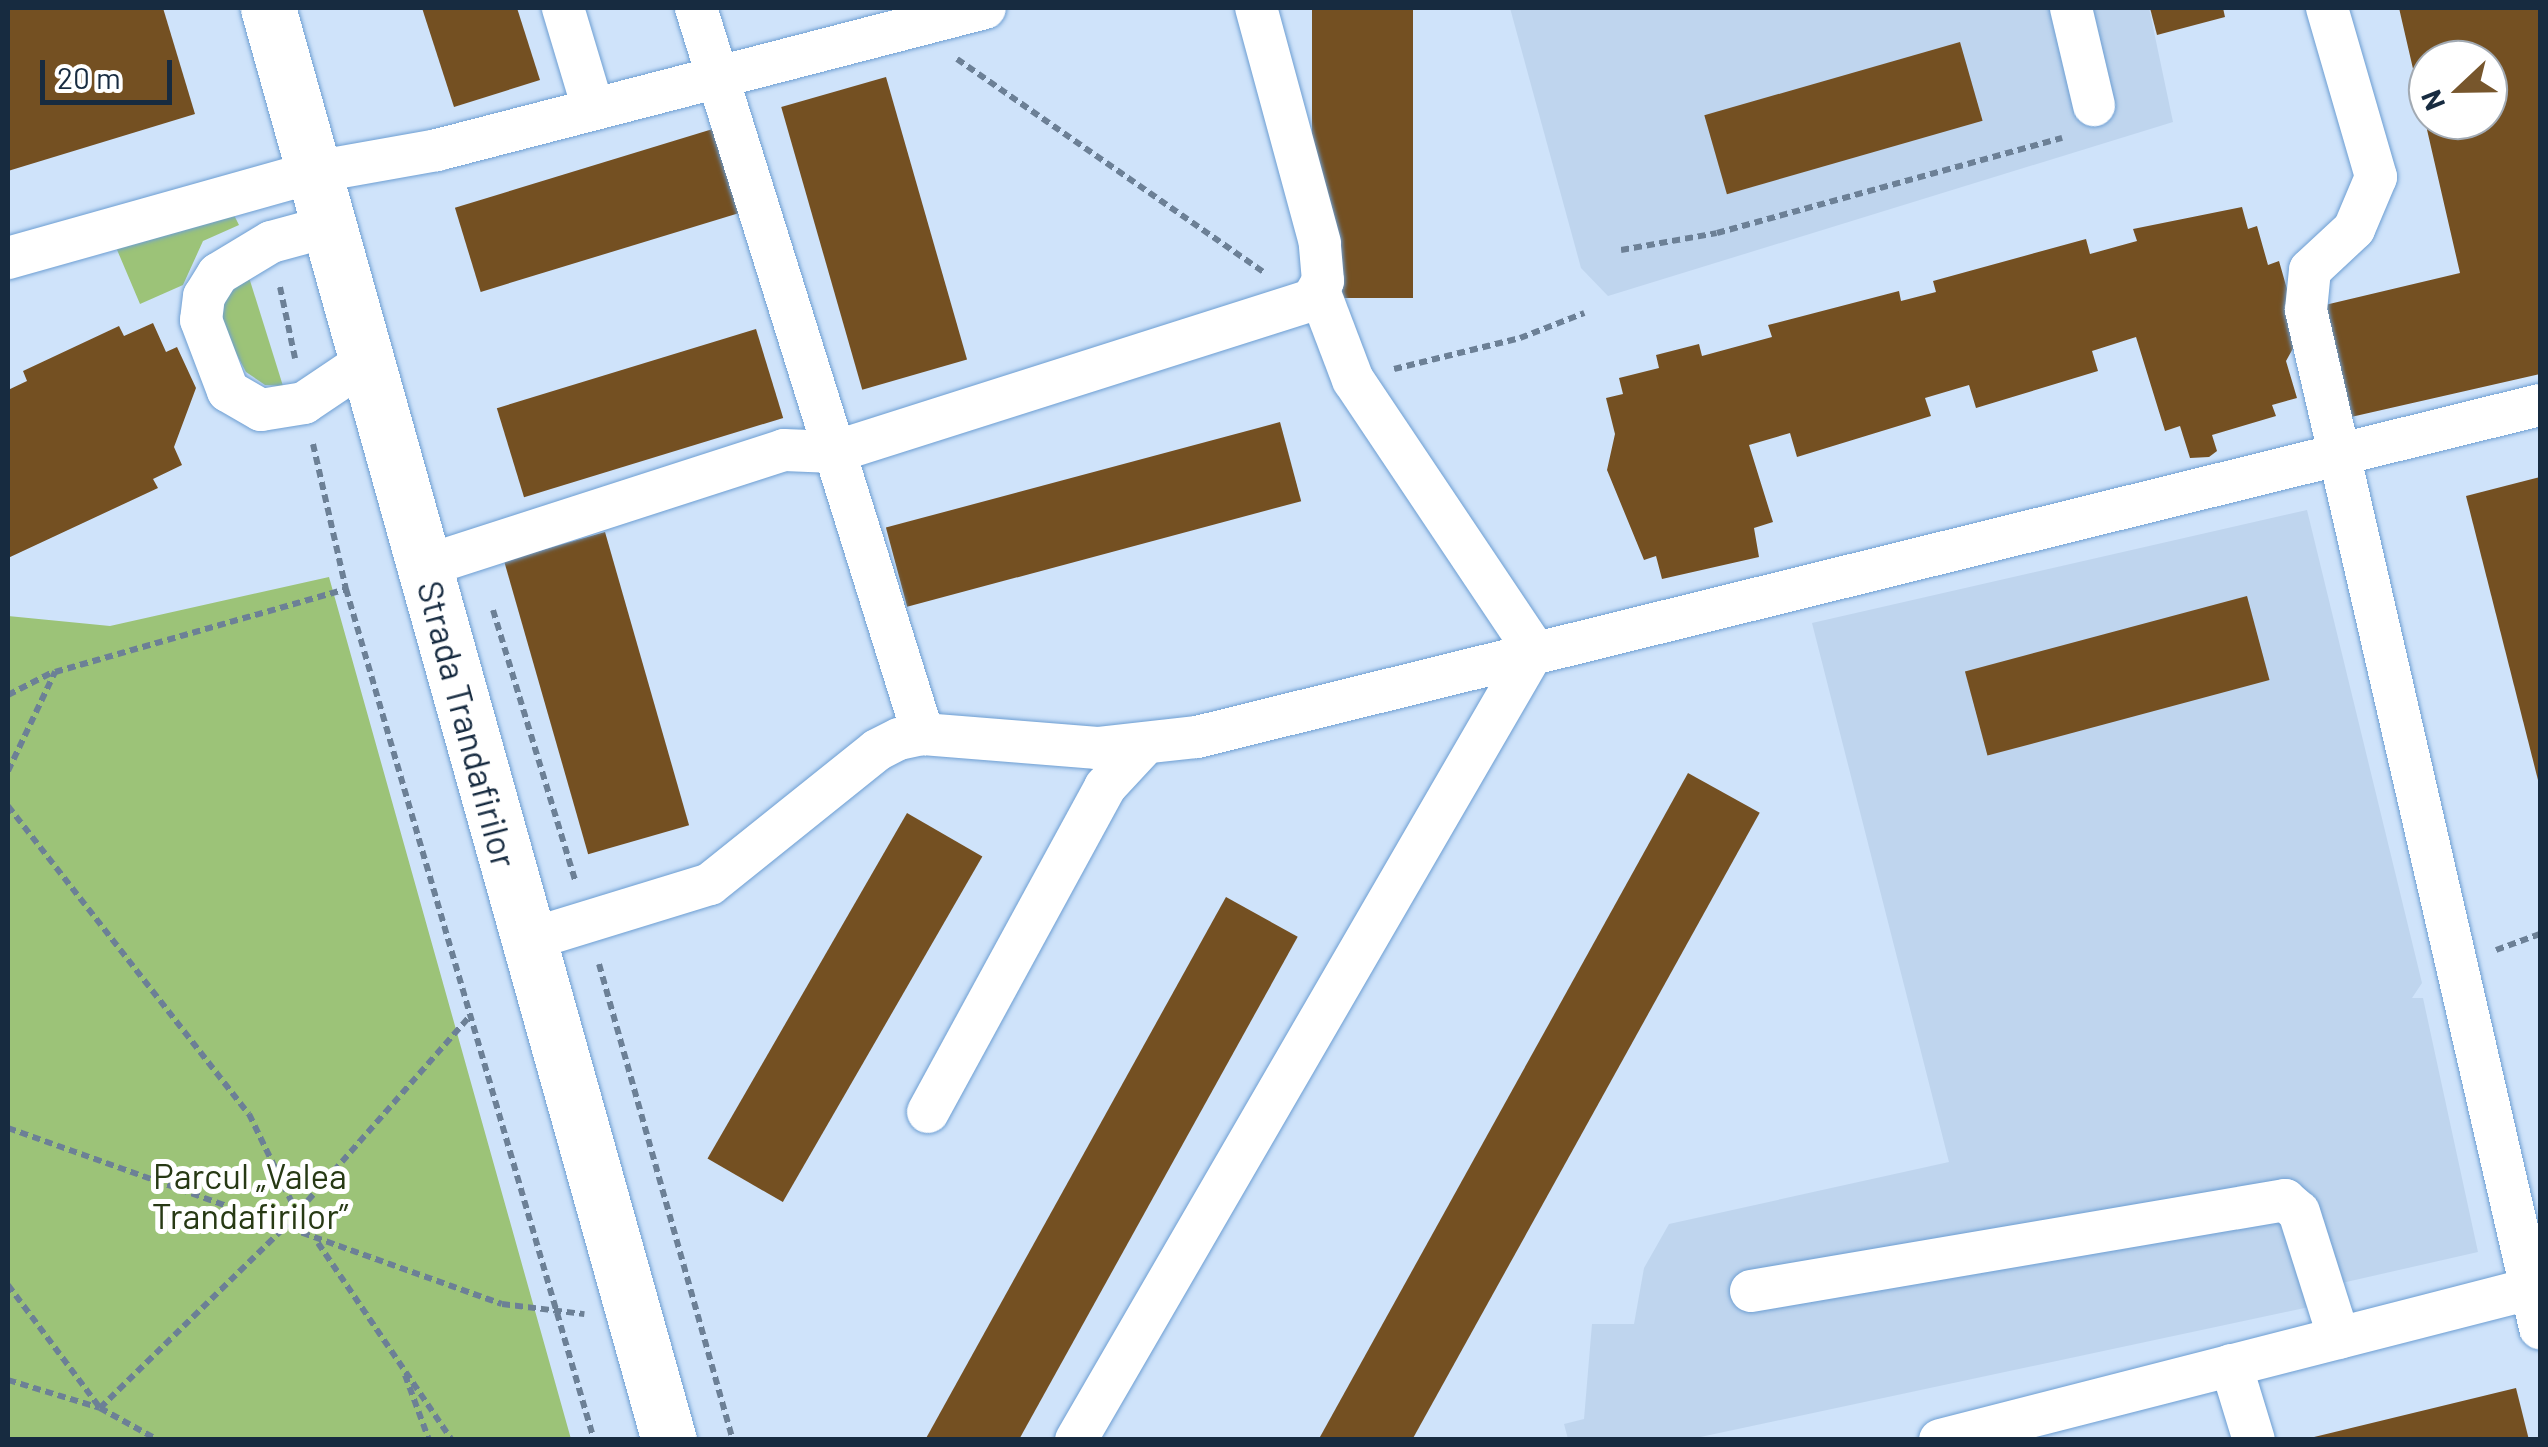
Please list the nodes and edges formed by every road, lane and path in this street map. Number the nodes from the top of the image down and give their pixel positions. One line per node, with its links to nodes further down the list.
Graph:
1 (268, 8): 13 (main road, Strada Trandafirilor)
2 (696, 8): 9 (lane)
3 (985, 8): 8 (lane)
4 (1256, 8): 18 (lane)
5 (2071, 8): 10 (lane)
6 (2327, 8): 25 (lane)
7 (574, 15): 11 (lane)
8 (910, 27): 9 (lane); 18 (path)
9 (716, 76): 11 (lane); 24 (lane)
10 (2094, 106)
11 (593, 108): 13 (lane)
12 (2062, 138): 16 (path)
13 (314, 172): 14 (main road, Strada Trandafirilor); 17 (lane)
14 (330, 226): 15 (lane); 21 (main road, Strada Trandafirilor)
15 (271, 242): 22 (path); 22 (lane)
16 (1622, 250)
17 (8, 258)
18 (1320, 293): 20 (lane); 24 (lane)
19 (1584, 314): 20 (path)
20 (1346, 357): 28 (lane)
21 (368, 360): 22 (lane); 26 (main road, Strada Trandafirilor)
22 (304, 404): 27 (path)
23 (2540, 405): 25 (lane)
24 (834, 452): 26 (lane); 31 (lane)
25 (2335, 456): 28 (lane); 46 (lane)
26 (450, 558): 35 (path); 36 (main road, Strada Trandafirilor)
27 (346, 589): 29 (path); 37 (path)
28 (1534, 650): 32 (lane); 60 (lane)
29 (54, 672): 30 (path); 33 (path)
30 (8, 695)
31 (923, 734): 32 (lane); 35 (lane)
32 (1144, 745): 38 (lane)
33 (8, 771)
34 (8, 806): 40 (path)
35 (587, 922): 36 (lane); 45 (path)
36 (528, 940): 47 (main road, Strada Trandafirilor)
37 (472, 1014): 40 (path); 48 (path)
38 (928, 1112)
39 (8, 1128): 41 (path)
40 (297, 1213): 41 (path)
41 (282, 1230): 42 (path); 53 (path)
42 (317, 1242): 48 (path); 50 (path)
43 (8, 1284): 53 (path)
44 (1751, 1290): 49 (lane)
45 (694, 1304): 47 (path); 59 (path)
46 (2535, 1308): 49 (lane)
47 (632, 1312): 48 (path); 58 (main road, Strada Trandafirilor)
48 (559, 1316): 57 (path)
49 (2338, 1338): 51 (lane)
50 (401, 1364): 55 (path); 56 (path)
51 (2231, 1365): 61 (lane); 62 (lane)
52 (8, 1380): 53 (path)
53 (100, 1408): 54 (path)
54 (158, 1440)
55 (429, 1440)
56 (452, 1440)
57 (594, 1440)
58 (669, 1440)
59 (732, 1440)
60 (1076, 1440)
61 (1940, 1440)
62 (2254, 1440)

